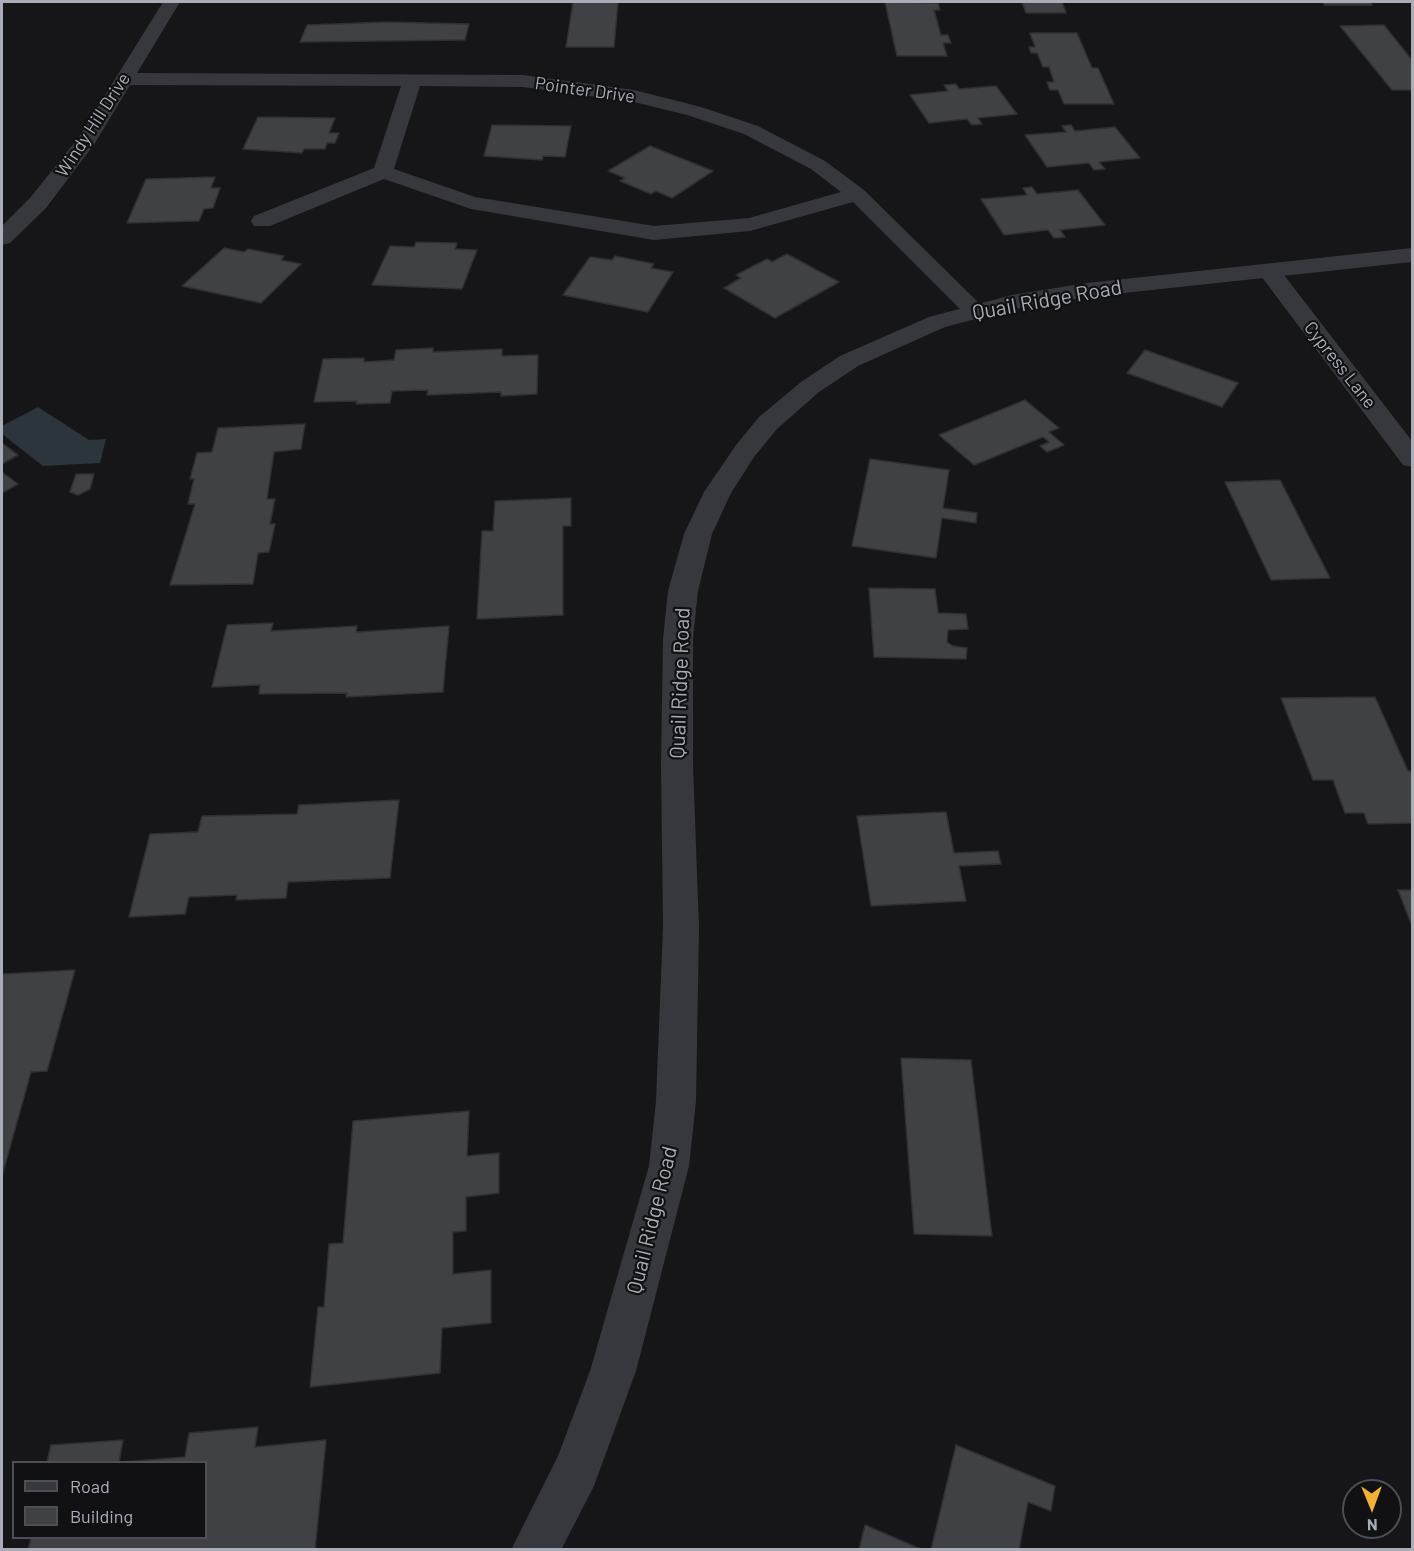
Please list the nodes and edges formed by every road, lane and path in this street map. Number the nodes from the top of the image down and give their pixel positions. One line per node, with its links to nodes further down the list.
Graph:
1 (171, 2): 2 (street, Windy Hill Drive)
2 (123, 79): 3 (street, Pointer Drive); 7 (street, Windy Hill Drive)
3 (412, 81): 4 (street); 5 (street, Pointer Drive)
4 (383, 172): 5 (street); 6 (street)
5 (856, 194): 10 (street, Pointer Drive)
6 (262, 221)
7 (2, 238)
8 (1413, 255): 9 (street, Quail Ridge Road)
9 (1269, 271): 10 (street, Quail Ridge Road); 11 (street, Cypress Lane)
10 (975, 311): 12 (street, Quail Ridge Road)
11 (1413, 459)
12 (535, 1550)

